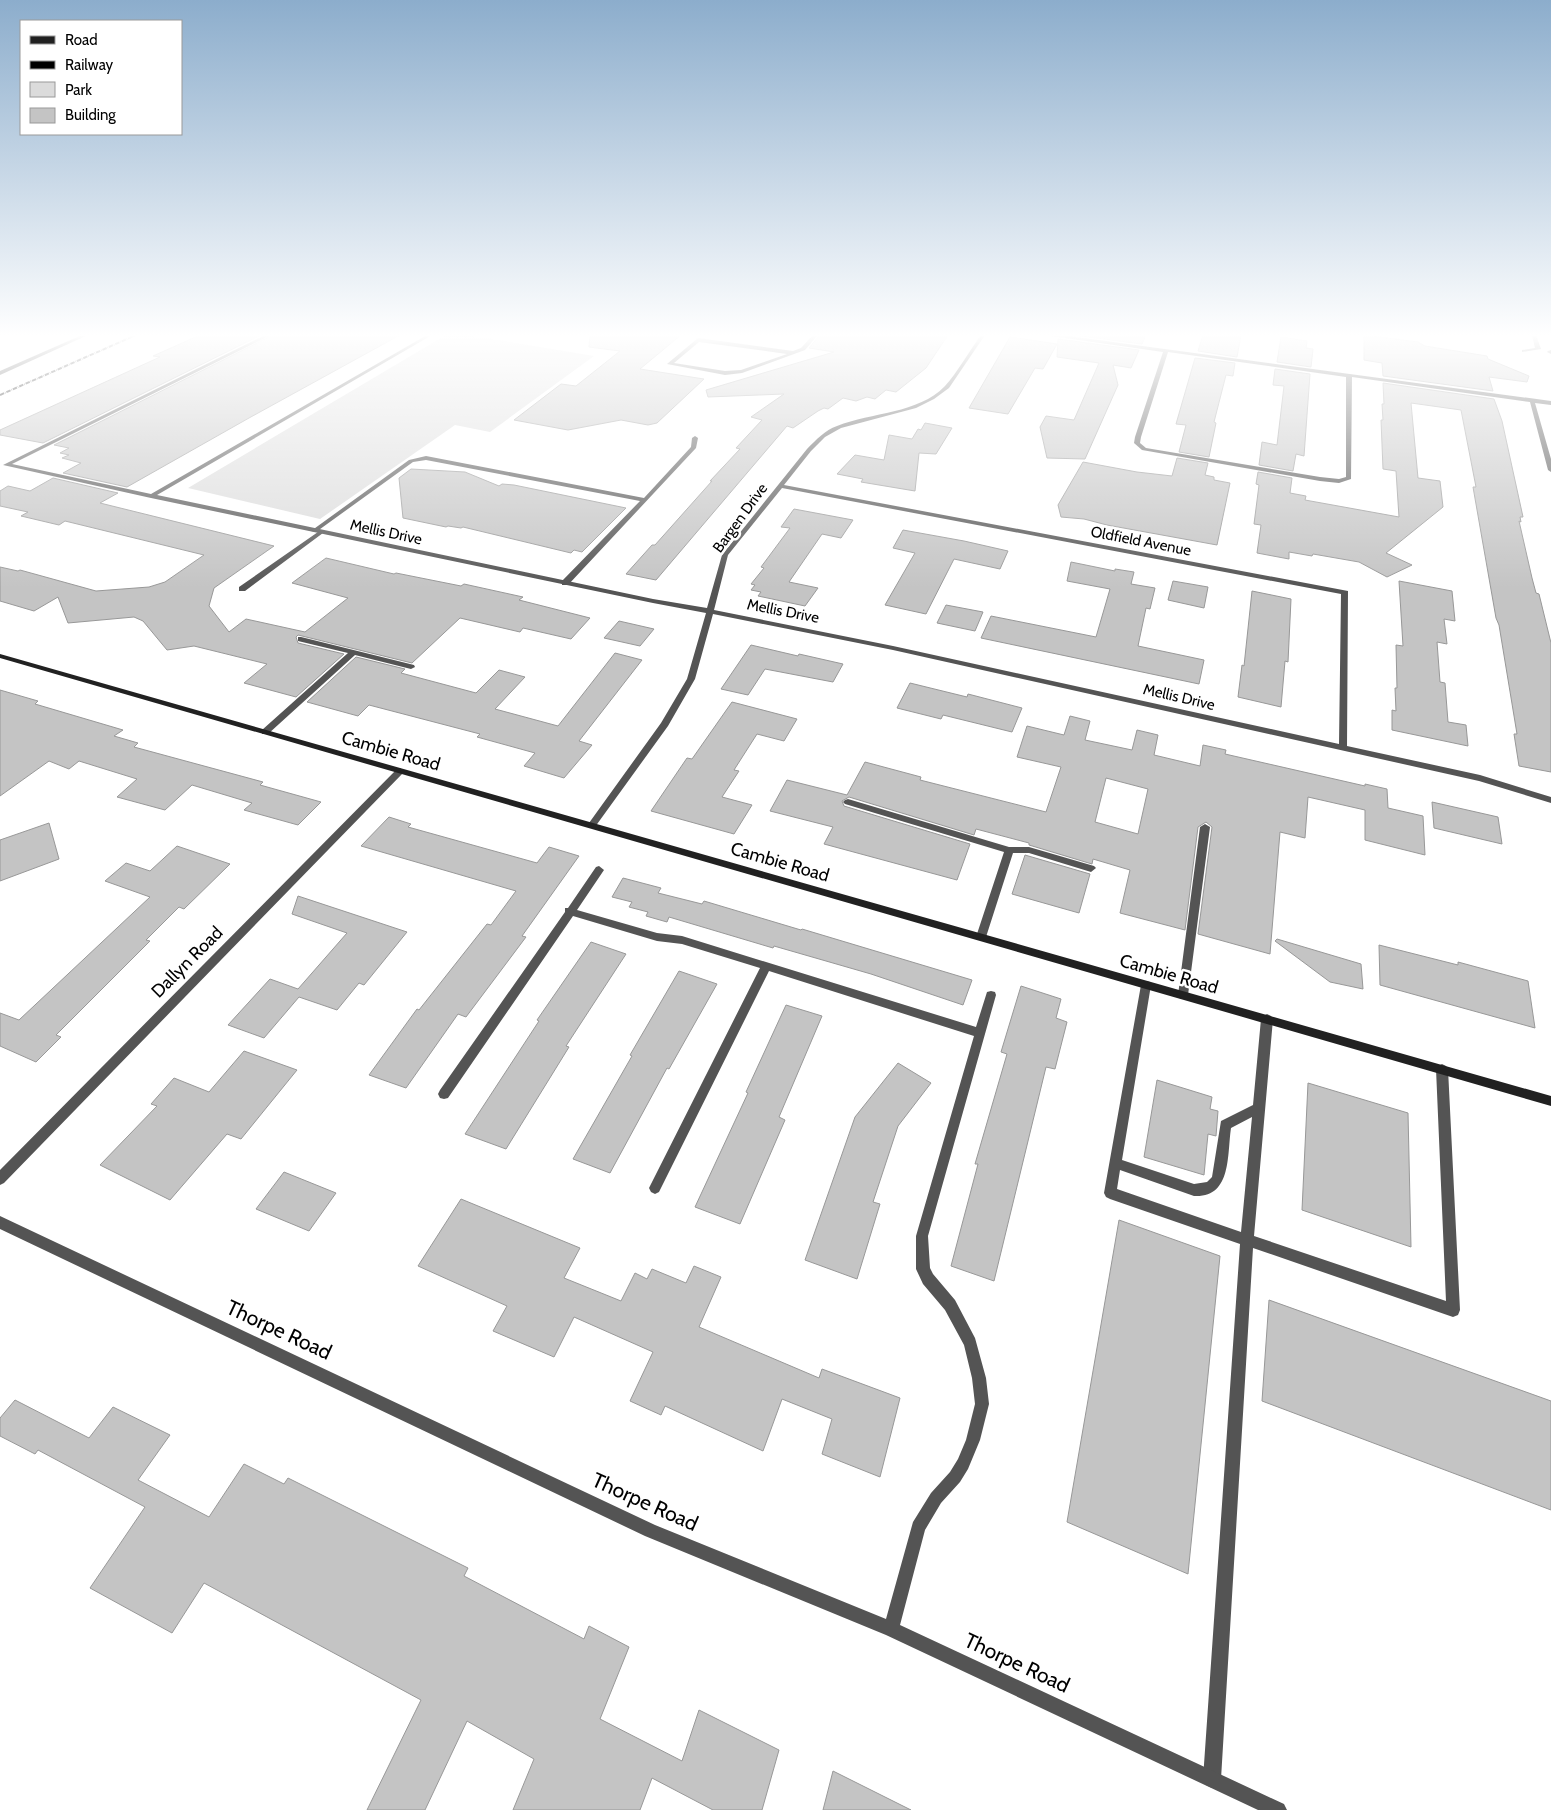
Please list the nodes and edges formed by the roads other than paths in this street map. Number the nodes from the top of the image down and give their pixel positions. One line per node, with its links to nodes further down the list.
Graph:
1 (98, 419): 10 (street, Mellis Drive)
2 (284, 419): 10 (street)
3 (867, 419): 9 (street, Bargen Drive)
4 (1144, 419): 5 (street)
5 (1349, 419)
6 (1537, 419): 8 (street)
7 (694, 438): 11 (street)
8 (1551, 470)
9 (780, 486): 15 (street, Bargen Drive); 21 (street, Oldfield Avenue)
10 (151, 496): 12 (street, Mellis Drive)
11 (645, 500): 12 (street); 13 (street)
12 (318, 532): 13 (street, Mellis Drive); 14 (street)
13 (565, 583): 15 (street, Mellis Drive)
14 (242, 589)
15 (709, 610): 21 (street, Mellis Drive); 25 (street, Bargen Drive)
16 (301, 639): 17 (street)
17 (354, 652): 19 (street); 20 (street)
18 (0, 656): 20 (main road, Cambie Road)
19 (411, 667)
20 (265, 732): 22 (main road, Cambie Road)
21 (1343, 748): 23 (street, Mellis Drive)
22 (400, 771): 25 (main road, Cambie Road); 43 (street, Dallyn Road)
23 (1551, 800)
24 (848, 802): 27 (street)
25 (592, 825): 31 (main road, Cambie Road)
26 (1205, 827): 35 (street)
27 (1009, 850): 28 (street); 31 (street)
28 (1091, 868)
29 (599, 870): 30 (street)
30 (569, 911): 32 (street); 39 (street)
31 (982, 937): 33 (main road, Cambie Road)
32 (766, 966): 37 (street); 44 (street)
33 (1146, 985): 35 (main road, Cambie Road); 42 (street)
34 (991, 995): 37 (street)
35 (1183, 995): 36 (main road, Cambie Road)
36 (1268, 1019): 38 (main road, Cambie Road); 41 (street)
37 (980, 1033): 47 (street)
38 (1442, 1069): 40 (main road, Cambie Road); 46 (street)
39 (444, 1094)
40 (1551, 1101)
41 (1259, 1108): 42 (street); 46 (street)
42 (1115, 1163): 46 (street)
43 (0, 1179)
44 (656, 1188)
45 (0, 1222): 47 (street, Thorpe Road)
46 (1247, 1239): 48 (street)
47 (891, 1629): 48 (street, Thorpe Road)
48 (1212, 1779): 49 (street, Thorpe Road)
49 (1278, 1810)

